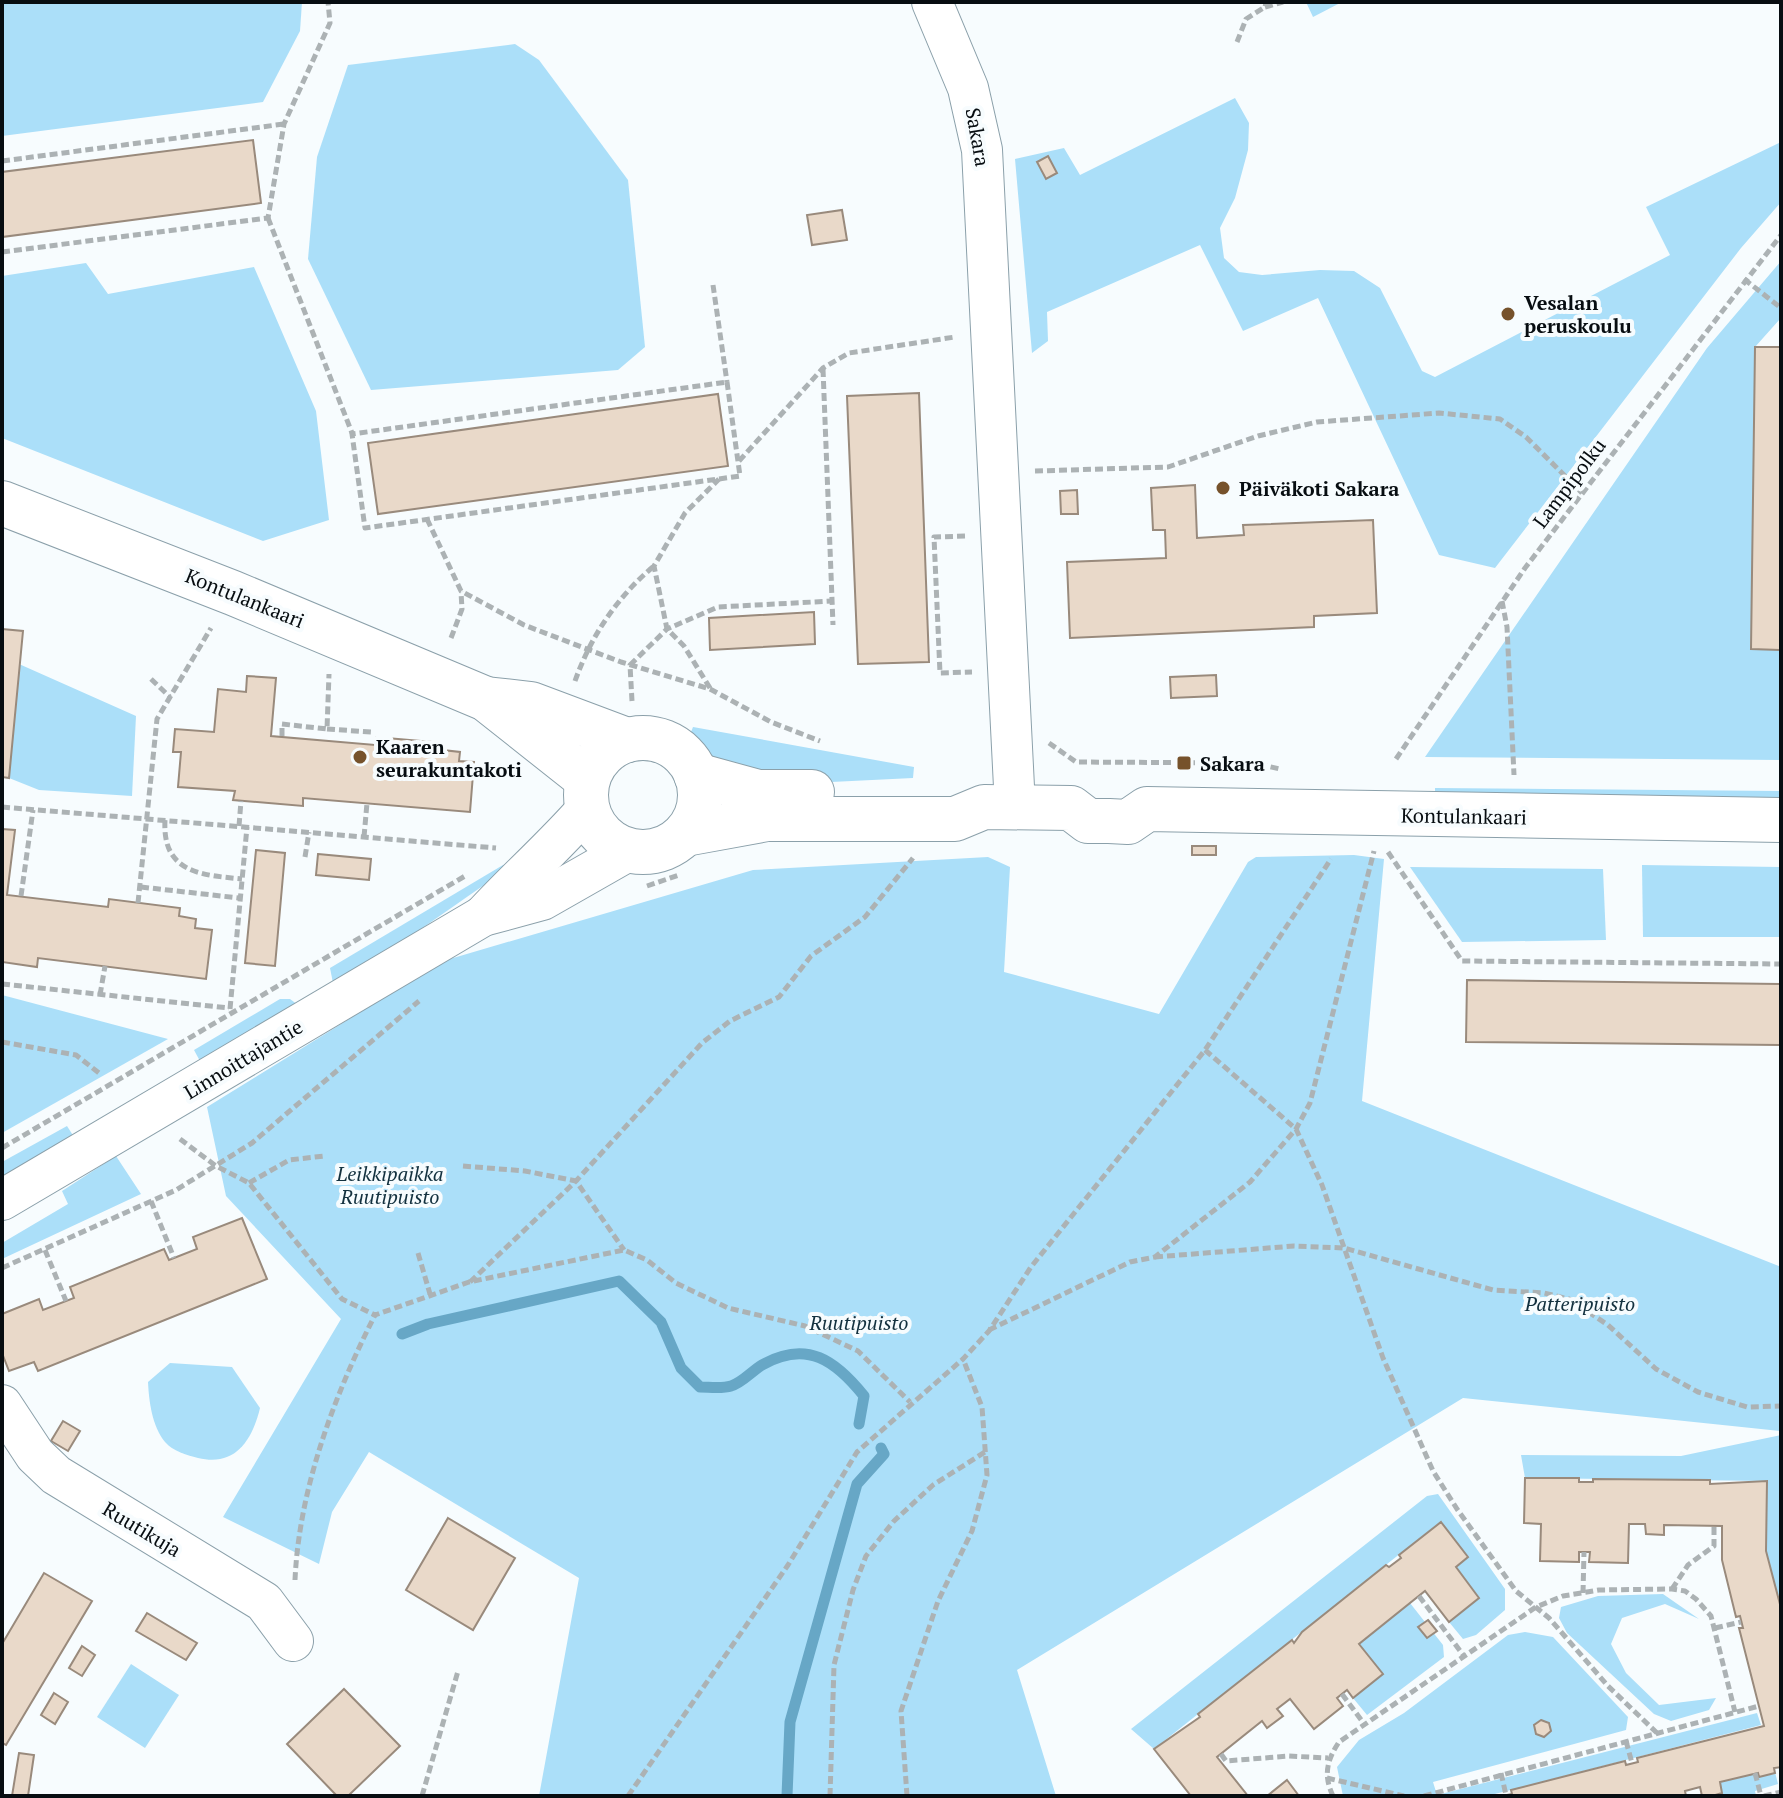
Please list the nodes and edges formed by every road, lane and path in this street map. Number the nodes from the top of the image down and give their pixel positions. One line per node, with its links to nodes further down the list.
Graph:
1 (328, 2): 6 (path)
2 (932, 2): 54 (street, Sakara)
3 (1283, 2): 4 (path)
4 (1265, 5): 5 (path)
5 (1237, 42)
6 (284, 124): 7 (path); 8 (path)
7 (2, 161)
8 (268, 218): 10 (path); 17 (path)
9 (1781, 235): 11 (path, Lampipolku)
10 (2, 252)
11 (1744, 279): 13 (path); 21 (path, Lampipolku)
12 (713, 285): 16 (path)
13 (1781, 308)
14 (966, 337): 15 (path)
15 (823, 368): 18 (path); 29 (path)
16 (727, 382): 17 (path); 18 (path)
17 (352, 434): 23 (path)
18 (738, 462): 20 (path)
19 (1022, 472): 21 (path)
20 (719, 479): 23 (path); 25 (path)
21 (1582, 493): 28 (path, Lampipolku)
22 (2, 503): 27 (main road, Kontulankaari)
23 (427, 519): 26 (path)
24 (974, 536): 35 (path)
25 (654, 566): 31 (path); 33 (path)
26 (461, 591): 32 (path); 33 (path)
27 (233, 593): 40 (path); 41 (main road, Kontulankaari)
28 (1502, 600): 47 (path, Lampipolku); 49 (path)
29 (832, 601): 30 (path); 31 (path)
30 (833, 625)
31 (667, 629): 34 (path); 39 (path)
32 (451, 638)
33 (587, 648): 34 (path); 38 (path)
34 (630, 665): 39 (path); 42 (path)
35 (979, 672)
36 (329, 673): 43 (path)
37 (151, 679): 40 (path)
38 (574, 683)
39 (710, 689): 46 (path)
40 (170, 697): 56 (path)
41 (486, 699): 42 (main road, Kontulankaari); 50 (main road, Kontulankaari)
42 (630, 721): 48 (main road, Kontulankaari); 50 (main road)
43 (327, 729): 44 (path); 45 (path)
44 (371, 732)
45 (282, 736)
46 (820, 741)
47 (1396, 759)
48 (696, 775): 54 (main road, Kontulankaari); 67 (main road)
49 (1514, 775)
50 (587, 794): 70 (main road, Kontulankaari); 77 (street, Linnoittajantie)
51 (241, 801): 59 (path)
52 (367, 803): 62 (path)
53 (2, 807): 55 (path)
54 (1000, 807): 58 (main road, Kontulankaari); 67 (main road, Kontulankaari)
55 (33, 810): 56 (path); 74 (path)
56 (148, 819): 57 (path); 73 (path)
57 (165, 820): 59 (path); 72 (path)
58 (1781, 820)
59 (239, 826): 60 (path)
60 (247, 827): 61 (path); 72 (path)
61 (309, 832): 62 (path); 68 (path)
62 (364, 837): 66 (path)
63 (923, 847): 93 (path)
64 (1375, 848): 87 (path)
65 (1385, 848): 78 (path)
66 (509, 850)
67 (685, 853): 70 (path); 70 (main road, Kontulankaari)
68 (305, 857)
69 (1331, 859): 85 (path)
70 (632, 870): 77 (street, Linnoittajantie)
71 (471, 873): 83 (path)
72 (242, 879): 75 (path)
73 (141, 887): 75 (path); 76 (path)
74 (21, 896)
75 (240, 898): 83 (path)
76 (138, 903)
77 (483, 916): 95 (street, Linnoittajantie)
78 (1781, 964)
79 (105, 966): 82 (path)
80 (2, 984): 82 (path)
81 (431, 990): 91 (path)
82 (100, 995): 83 (path)
83 (231, 1011): 89 (path)
84 (2, 1042): 86 (path)
85 (1205, 1050): 87 (path); 108 (path)
86 (99, 1073)
87 (1296, 1129): 97 (path); 101 (path)
88 (170, 1131): 91 (path)
89 (2, 1148)
90 (324, 1156): 94 (path)
91 (216, 1166): 94 (path); 96 (path)
92 (463, 1166): 93 (path)
93 (576, 1181): 99 (path); 104 (path)
94 (249, 1183): 107 (path)
95 (2, 1200)
96 (151, 1201): 98 (path); 102 (path)
97 (1344, 1248): 101 (path); 112 (path); 120 (path)
98 (45, 1250): 103 (path); 106 (path)
99 (624, 1250): 104 (path); 110 (path)
100 (418, 1253): 105 (path)
101 (1155, 1257): 108 (path)
102 (174, 1258)
103 (2, 1268)
104 (469, 1282): 105 (path)
105 (430, 1294): 107 (path)
106 (66, 1301)
107 (375, 1315): 123 (path)
108 (989, 1331): 109 (path)
109 (963, 1359): 110 (path); 114 (path)
110 (910, 1402): 141 (path)
111 (2, 1405): 123 (street, Ruutikuja)
112 (1778, 1406): 113 (path)
113 (1781, 1413)
114 (985, 1452): 142 (path); 143 (path)
115 (1714, 1525): 117 (path)
116 (1584, 1552): 118 (path)
117 (1672, 1589): 118 (path); 122 (path)
118 (1583, 1593): 120 (path)
119 (1419, 1596): 124 (path)
120 (1536, 1607): 124 (path); 130 (path)
121 (1741, 1622): 122 (path)
122 (1715, 1628): 128 (path)
123 (293, 1641)
124 (1464, 1656): 129 (path)
125 (458, 1671): 140 (path)
126 (1342, 1694): 129 (path)
127 (1759, 1706): 128 (path)
128 (1735, 1712): 130 (path)
129 (1365, 1725): 133 (path)
130 (1657, 1733): 131 (path)
131 (1626, 1741): 134 (path); 135 (path)
132 (1221, 1754): 133 (path)
133 (1328, 1758): 137 (path)
134 (1632, 1763)
135 (1501, 1773): 139 (path); 146 (path)
136 (1755, 1773): 147 (path)
137 (1327, 1778): 144 (path); 145 (path)
138 (1781, 1792): 147 (path)
139 (1506, 1795)
140 (422, 1796)
141 (628, 1796)
142 (830, 1796)
143 (907, 1796)
144 (1333, 1796)
145 (1404, 1796)
146 (1424, 1796)
147 (1762, 1796)

